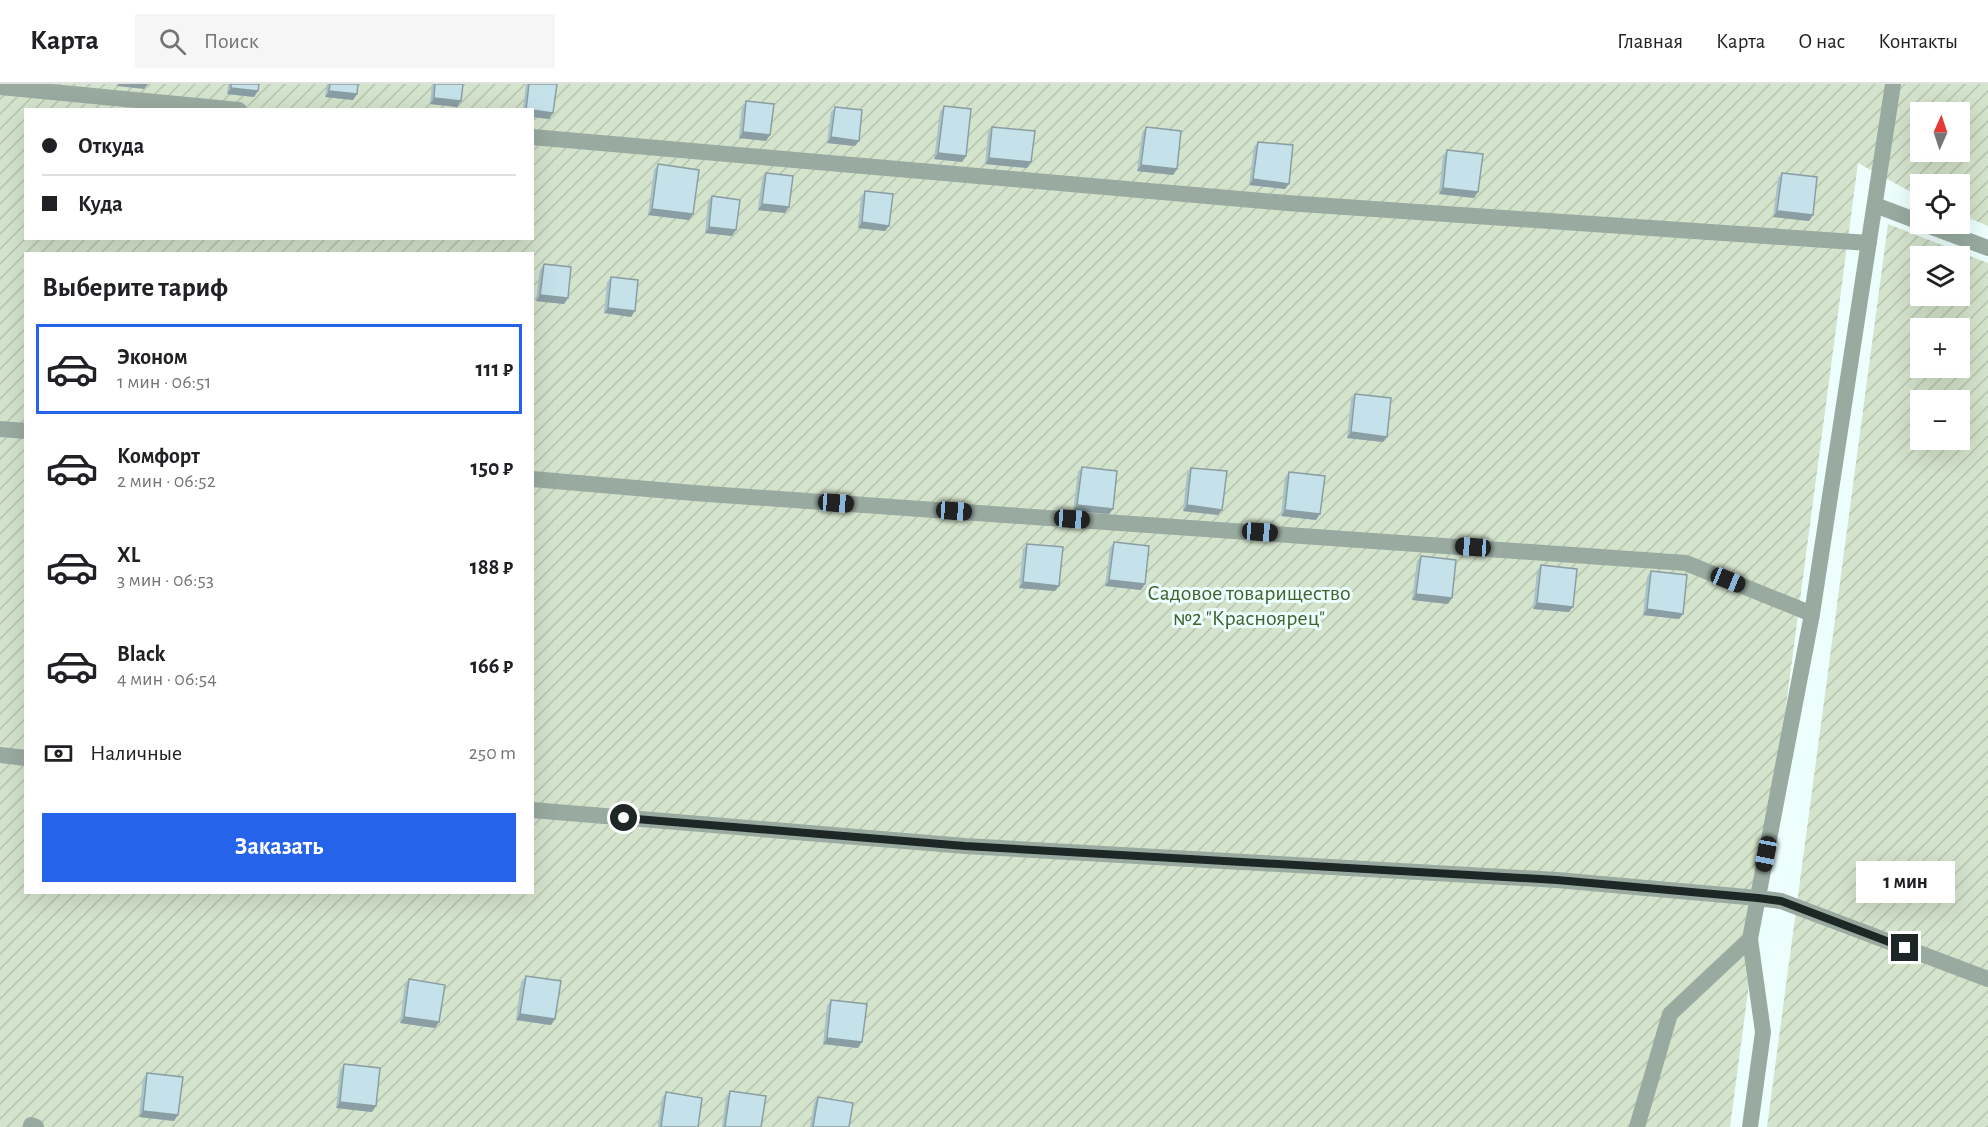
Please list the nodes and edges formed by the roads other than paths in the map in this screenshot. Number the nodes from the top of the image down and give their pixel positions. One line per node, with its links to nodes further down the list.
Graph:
1 (1893, 84): 5 (street)
2 (0, 87): 3 (street)
3 (218, 108)
4 (534, 137): 8 (street)
5 (1875, 204): 6 (street); 8 (street)
6 (1910, 218)
7 (1951, 234): 9 (street)
8 (1869, 243): 13 (street)
9 (1988, 248)
10 (0, 429): 11 (street)
11 (24, 431)
12 (534, 478): 13 (street)
13 (1812, 614): 17 (street)
14 (0, 755): 15 (street)
15 (24, 758)
16 (534, 810): 17 (street)
17 (1758, 898): 18 (street); 19 (street)
18 (1750, 939): 20 (street); 21 (street)
19 (1988, 979)
20 (1637, 1127)
21 (1750, 1127)

